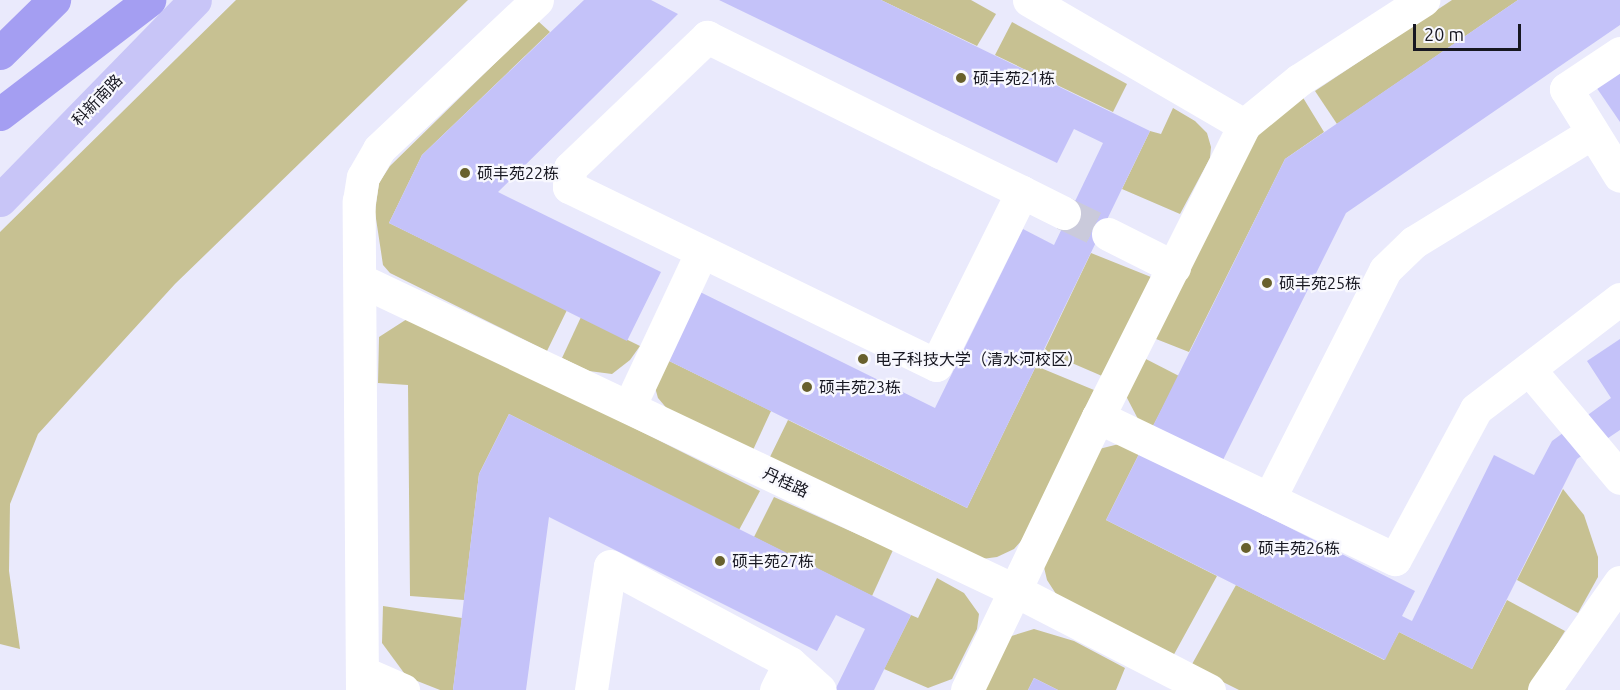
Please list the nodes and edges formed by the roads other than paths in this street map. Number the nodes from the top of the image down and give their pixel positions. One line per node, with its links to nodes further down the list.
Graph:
1 (54, 0): 8 (highway)
2 (130, 0): 12 (highway)
3 (148, 0): 10 (highway)
4 (195, 0): 16 (main road, 科新南路)
5 (537, 0): 21 (street)
6 (1029, 0): 11 (street)
7 (1423, 0): 11 (street)
8 (0, 53)
9 (1620, 53): 13 (street)
10 (0, 114)
11 (1244, 125): 20 (street)
12 (0, 127)
13 (1592, 133): 14 (street); 27 (street)
14 (1620, 176)
15 (1022, 192): 17 (street); 19 (street); 19 (street)
16 (0, 200)
17 (1064, 213)
18 (1107, 234): 20 (street)
19 (701, 253): 24 (street)
20 (1174, 267): 25 (street)
21 (360, 280): 24 (street, 丹桂路); 31 (street)
22 (1620, 298): 23 (street)
23 (1529, 369): 26 (street); 27 (street)
24 (629, 407): 29 (street, 丹桂路)
25 (1098, 417): 27 (street); 29 (street)
26 (1620, 478)
27 (1269, 499)
28 (1620, 582): 37 (street)
29 (1016, 591): 35 (street); 36 (street, 丹桂路)
30 (783, 676): 33 (street); 34 (street)
31 (362, 681): 32 (street)
32 (403, 690)
33 (591, 690)
34 (820, 690)
35 (967, 690)
36 (1209, 690)
37 (1544, 690)

